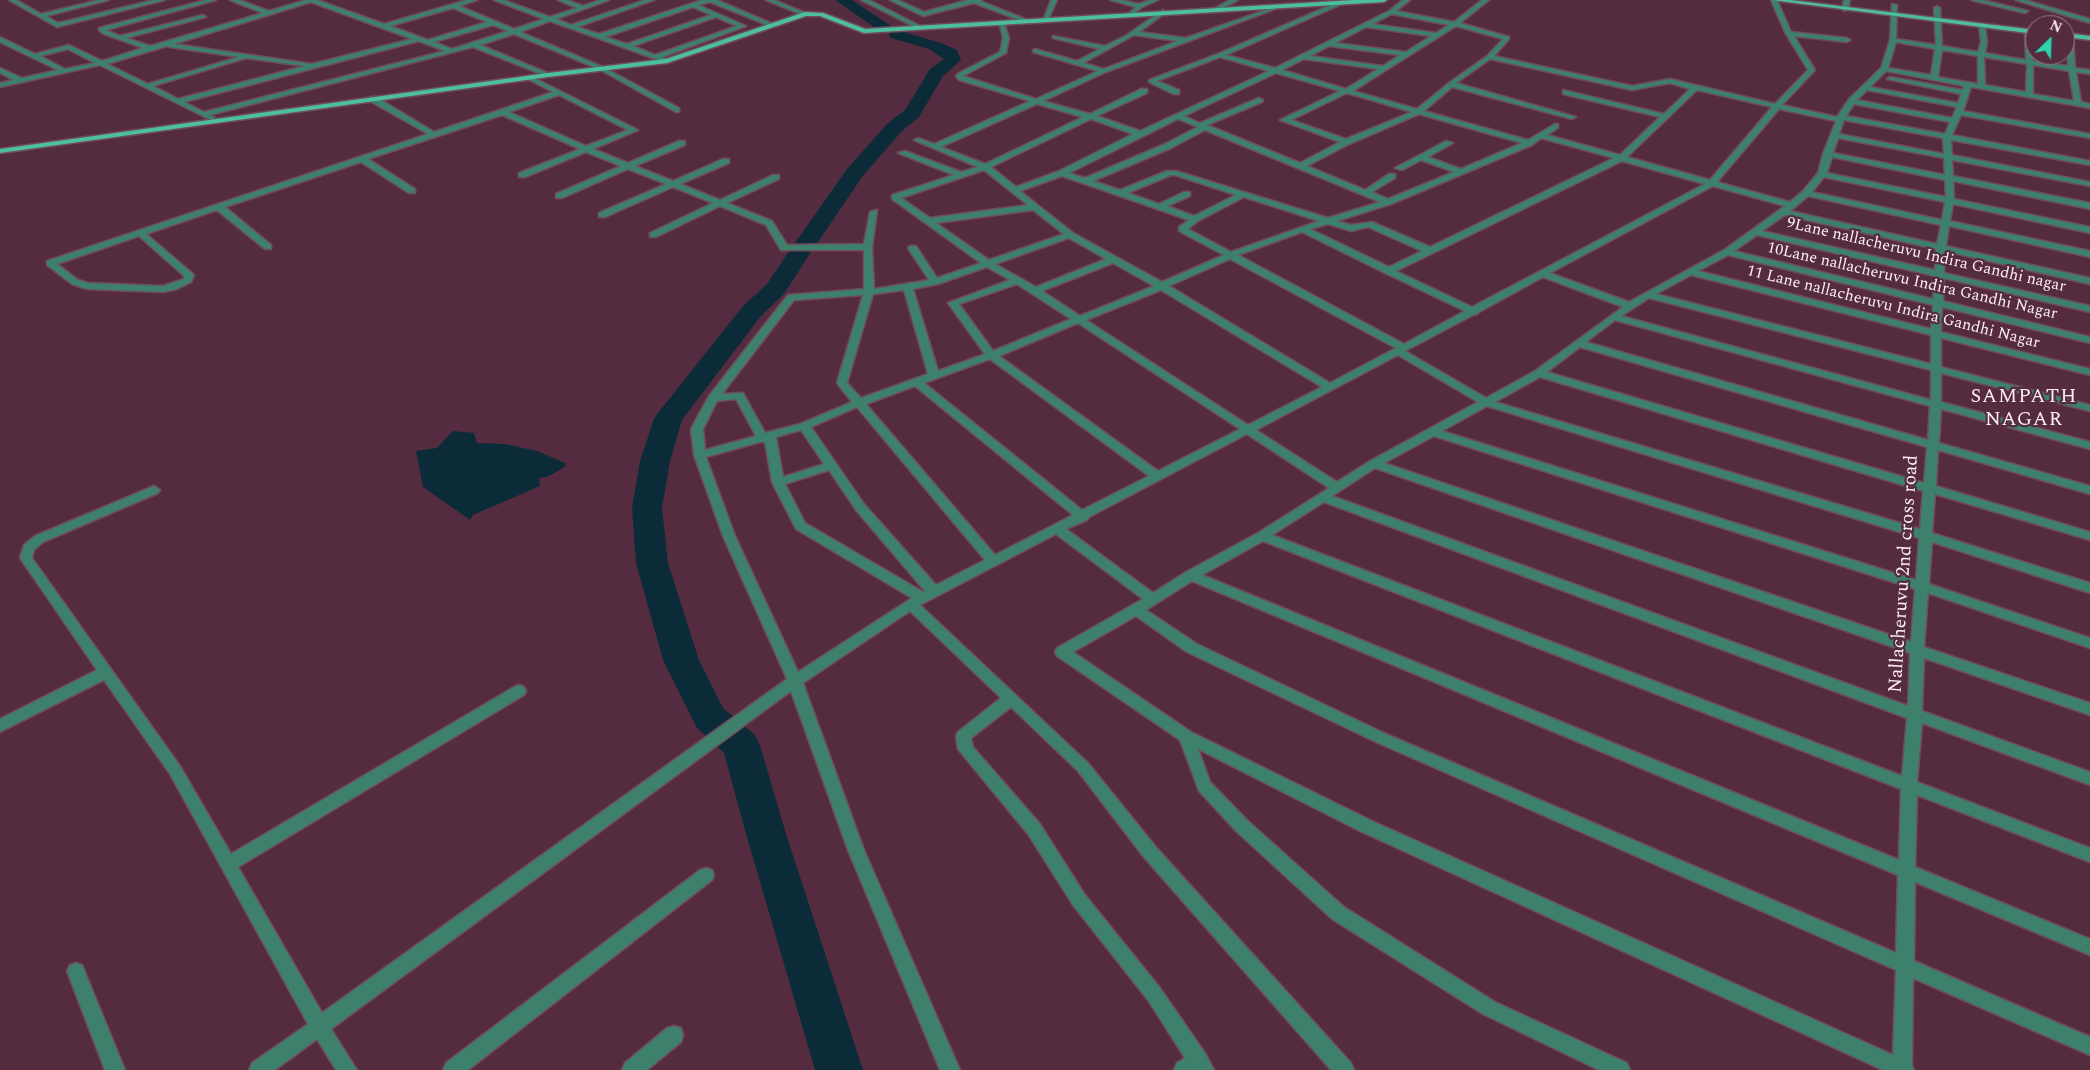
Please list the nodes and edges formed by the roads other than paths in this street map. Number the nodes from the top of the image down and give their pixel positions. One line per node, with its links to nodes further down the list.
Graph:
1 (12, 0): 54 (street)
2 (106, 0): 40 (street)
3 (134, 0): 34 (street)
4 (162, 0): 34 (street)
5 (213, 0): 41 (street)
6 (234, 0): 50 (street)
7 (312, 0): 50 (street); 67 (street)
8 (474, 0): 36 (street)
9 (497, 0): 56 (street)
10 (561, 0): 42 (street)
11 (606, 0): 42 (street)
12 (652, 0): 69 (street)
13 (710, 0): 35 (street); 65 (street)
14 (769, 0): 51 (street)
15 (864, 0): 70 (street)
16 (893, 0): 37 (street)
17 (940, 0): 37 (street)
18 (1054, 0): 57 (street)
19 (1113, 0): 38 (street)
20 (1155, 0): 38 (street)
21 (1235, 0): 45 (street)
22 (1384, 0): 30 (main road)
23 (1407, 0): 49 (street)
24 (1486, 0): 64 (street)
25 (1774, 0): 44 (main road); 74 (street)
26 (1847, 0): 44 (street)
27 (1978, 0): 47 (street)
28 (2019, 0): 60 (street)
29 (975, 1): 37 (street); 58 (street)
30 (1360, 1): 32 (main road)
31 (1287, 3): 32 (main road); 39 (main road)
32 (1340, 3): 96 (street)
33 (67, 4): 40 (street)
34 (144, 4): 54 (street)
35 (692, 5): 52 (street); 77 (street)
36 (453, 6): 61 (street); 67 (street)
37 (954, 6)
38 (1140, 6): 53 (street)
39 (1278, 6): 45 (main road); 83 (street)
40 (75, 8): 54 (street)
41 (181, 8): 55 (street); 76 (street)
42 (584, 8): 56 (street)
43 (1938, 8): 59 (street)
44 (1845, 9): 46 (main road)
45 (1215, 10): 48 (main road)
46 (1894, 11): 59 (main road); 85 (street)
47 (2026, 11)
48 (1163, 12): 53 (main road); 73 (street)
49 (1391, 12): 63 (street); 64 (street)
50 (269, 13): 66 (street)
51 (804, 14): 65 (main road); 70 (main road)
52 (716, 15): 90 (street); 102 (street)
53 (1130, 15): 57 (main road)
54 (40, 16)
55 (203, 17): 66 (street); 76 (street)
56 (550, 20): 69 (street); 72 (street)
57 (1045, 20): 58 (main road)
58 (1027, 21): 62 (main road)
59 (1939, 21): 68 (main road); 91 (street)
60 (2090, 21)
61 (492, 23): 72 (street); 86 (street)
62 (1001, 23): 70 (main road); 140 (street)
63 (1366, 24): 75 (street); 88 (street)
64 (1455, 24): 75 (street); 103 (street)
65 (772, 25): 104 (main road)
66 (227, 26): 87 (street)
67 (384, 26): 82 (street)
68 (1982, 26): 71 (main road); 98 (street)
69 (570, 27): 77 (street)
70 (921, 28)
71 (2025, 31)
72 (513, 33): 89 (street); 112 (street)
73 (1133, 33): 83 (street); 93 (street)
74 (1789, 34): 84 (street); 144 (street)
75 (1437, 35): 97 (street)
76 (122, 37): 92 (street)
77 (597, 37): 90 (street)
78 (1055, 37): 93 (street)
79 (2075, 37): 80 (main road)
80 (2090, 38)
81 (0, 39): 99 (street)
82 (419, 39): 86 (street); 111 (street)
83 (1189, 40): 116 (street)
84 (1847, 40)
85 (1893, 40): 91 (street); 120 (street)
86 (428, 42): 94 (street)
87 (165, 44): 92 (street); 101 (street)
88 (1329, 44): 97 (street); 100 (street)
89 (474, 45): 94 (street); 121 (street)
90 (625, 46): 102 (street)
91 (1939, 47): 98 (street); 123 (street)
92 (151, 48): 106 (street)
93 (1106, 48): 107 (street)
94 (452, 51): 149 (street)
95 (1035, 51): 107 (street)
96 (1220, 54): 117 (street); 132 (street)
97 (1407, 54): 113 (street)
98 (1981, 54): 105 (street); 128 (street)
99 (34, 56): 106 (street); 118 (street)
100 (1304, 56): 113 (street); 117 (street)
101 (248, 57): 111 (street); 127 (street)
102 (655, 57): 104 (street)
103 (1489, 57): 125 (street); 129 (street)
104 (668, 61): 112 (main road)
105 (2025, 61)
106 (102, 63): 118 (street); 127 (street)
107 (1078, 63): 116 (street)
108 (2030, 65): 136 (street)
109 (2048, 65): 114 (street)
110 (2071, 65): 114 (street)
111 (314, 66): 139 (street)
112 (601, 68): 121 (main road); 146 (street)
113 (1385, 68): 133 (street)
114 (2072, 69): 119 (street); 143 (street)
115 (0, 70): 124 (street)
116 (1104, 71): 140 (street)
117 (1275, 71): 133 (street); 150 (street)
118 (66, 72): 124 (street)
119 (2090, 72)
120 (1880, 73): 123 (street); 130 (street); 142 (street)
121 (548, 75): 122 (main road)
122 (530, 78): 135 (street); 137 (main road)
123 (1934, 78): 142 (street)
124 (20, 80): 126 (street)
125 (1451, 84): 148 (street); 153 (street)
126 (0, 85)
127 (148, 86): 139 (street)
128 (1982, 87): 136 (street); 142 (street)
129 (1695, 88): 144 (street); 151 (street)
130 (1866, 88): 141 (street); 142 (street)
131 (1144, 91): 152 (street)
132 (1176, 92)
133 (1346, 92): 148 (street); 165 (street)
134 (1566, 92): 151 (street)
135 (559, 93): 147 (street); 170 (street)
136 (2029, 95): 143 (street)
137 (373, 99): 155 (main road); 159 (street)
138 (1259, 100): 156 (street)
139 (178, 101): 149 (street)
140 (1035, 101): 152 (street); 169 (street)
141 (1852, 101): 142 (street); 154 (street)
142 (1961, 103): 162 (street); 163 (street)
143 (2078, 104): 145 (street)
144 (1777, 106): 154 (street); 193 (street)
145 (2090, 106)
146 (676, 110)
147 (502, 112): 159 (street); 170 (street)
148 (1418, 112): 165 (street); 168 (street)
149 (204, 114): 155 (street)
150 (1177, 116): 156 (street); 158 (street)
151 (1663, 116): 175 (street)
152 (1091, 117): 158 (street); 182 (street)
153 (1572, 117)
154 (1841, 118): 160 (street); 163 (street)
155 (215, 121): 171 (main road)
156 (1203, 126): 181 (street); 192 (street)
157 (1556, 126): 161 (street)
158 (1140, 134): 185 (street)
159 (434, 135): 177 (street)
160 (1835, 135): 173 (street); 176 (street)
161 (1542, 136): 168 (street); 175 (street)
162 (2090, 136)
163 (1947, 137): 176 (street, Nallacheruvu 2nd cross road); 179 (street)
164 (918, 140): 169 (street)
165 (1346, 142): 181 (street)
166 (682, 143): 180 (street)
167 (1449, 143): 174 (street)
168 (1530, 143): 184 (street)
169 (936, 146): 182 (street)
170 (586, 149): 180 (street); 186 (street)
171 (0, 150)
172 (902, 153): 188 (street)
173 (1827, 154): 187 (street); 191 (street)
174 (1421, 157): 183 (street); 184 (street)
175 (1623, 157): 193 (street); 228 (street)
176 (1949, 158): 191 (street, Nallacheruvu 2nd cross road); 194 (street)
177 (362, 159): 197 (street); 207 (street)
178 (726, 161): 195 (street)
179 (2090, 163)
180 (628, 166): 195 (street); 203 (street)
181 (1301, 166): 198 (street)
182 (985, 167): 188 (street); 196 (street)
183 (1398, 168)
184 (1460, 171): 205 (street)
185 (1062, 173): 192 (street); 196 (street)
186 (522, 174)
187 (1822, 174): 202 (street); 204 (street)
188 (961, 175): 215 (street)
189 (1392, 176): 198 (street)
190 (776, 177): 206 (street)
191 (1948, 179): 204 (street, Nallacheruvu 2nd cross road); 209 (street)
192 (1086, 181): 199 (street)
193 (1712, 183): 211 (street); 236 (street)
194 (2090, 184)
195 (674, 185): 206 (street); 213 (street)
196 (1016, 190): 208 (street)
197 (412, 191)
198 (1367, 192): 205 (street)
199 (1121, 194): 201 (street); 210 (street)
200 (1187, 194): 210 (street)
201 (1244, 194): 214 (street); 216 (street)
202 (1806, 194): 211 (street); 217 (street)
203 (559, 196)
204 (1950, 200): 217 (street, Nallacheruvu 2nd cross road); 219 (street)
205 (1388, 202): 216 (street)
206 (719, 203): 222 (street); 225 (street)
207 (219, 206): 221 (street); 224 (street)
208 (1036, 206): 215 (street); 223 (street)
209 (2090, 206)
210 (1159, 207): 214 (street)
211 (1787, 208): 220 (street); 227 (street)
212 (874, 212): 225 (street)
213 (602, 215)
214 (1195, 219): 230 (street)
215 (928, 221): 233 (street)
216 (1328, 221): 218 (street); 228 (street)
217 (1946, 224): 227 (street, Nallacheruvu 2nd cross road); 231 (street)
218 (1302, 229): 230 (street); 234 (street)
219 (2090, 230)
220 (1756, 232): 229 (street); 237 (street, 9Lane nallacheruvu Indira Gandhi nagar)
221 (140, 233): 221 (street)
222 (653, 235)
223 (1070, 235): 232 (street); 233 (street)
224 (268, 247)
225 (868, 247): 244 (street)
226 (913, 248): 240 (street)
227 (1941, 248): 237 (street, Nallacheruvu 2nd cross road); 239 (street)
228 (1428, 250): 234 (street)
229 (1726, 252): 235 (street); 246 (street, 10Lane nallacheruvu Indira Gandhi Nagar)
230 (1233, 254): 241 (street); 255 (street)
231 (2090, 254)
232 (1114, 259): 241 (street); 243 (street)
233 (987, 263): 238 (street); 240 (street)
234 (1388, 271): 249 (street)
235 (1690, 272): 245 (street); 252 (street, 11 Lane nallacheruvu Indira Gandhi Nagar)
236 (1544, 274): 247 (street); 249 (street)
237 (1940, 275): 246 (street, Nallacheruvu 2nd cross road); 248 (street, 9Lane nallacheruvu Indira Gandhi nagar)
238 (1018, 281): 243 (street); 256 (street)
239 (2090, 281)
240 (935, 282): 242 (street)
241 (1162, 286): 251 (street); 262 (street)
242 (908, 287): 244 (street); 260 (street)
243 (1036, 291): 251 (street)
244 (868, 292): 263 (street); 264 (street)
245 (1648, 295): 247 (street); 257 (street)
246 (1938, 304): 252 (street, Nallacheruvu 2nd cross road); 253 (street, 10Lane nallacheruvu Indira Gandhi Nagar)
247 (1630, 306): 250 (street)
248 (2090, 309)
249 (1474, 312): 255 (street)
250 (1613, 317): 254 (street); 266 (street)
251 (1080, 319): 256 (street); 269 (street)
252 (1936, 334): 257 (street, Nallacheruvu 2nd cross road); 258 (street, 11 Lane nallacheruvu Indira Gandhi Nagar)
253 (2090, 340)
254 (1579, 342): 259 (street); 272 (street)
255 (1401, 350): 262 (street); 265 (street)
256 (991, 355): 260 (street); 277 (street)
257 (1937, 368): 266 (street, Nallacheruvu 2nd cross road); 267 (street)
258 (2090, 372)
259 (1539, 373): 265 (street); 280 (street)
260 (934, 376): 261 (street)
261 (916, 382): 264 (street); 284 (street)
262 (1330, 387): 269 (street)
263 (713, 398): 271 (street); 274 (street)
264 (858, 403): 268 (street); 289 (street)
265 (1487, 403): 270 (street); 287 (street)
266 (1936, 405): 272 (street, Nallacheruvu 2nd cross road); 273 (street)
267 (2090, 408)
268 (804, 426): 271 (street); 276 (street)
269 (1250, 429): 277 (street); 279 (street)
270 (1433, 432): 275 (street); 291 (street)
271 (766, 438): 274 (street); 278 (street)
272 (1933, 446): 280 (street, Nallacheruvu 2nd cross road); 282 (street)
273 (2090, 446)
274 (700, 455): 300 (street)
275 (1374, 464): 279 (street); 298 (street)
276 (831, 466): 278 (street); 293 (street)
277 (1159, 477): 284 (street)
278 (778, 482): 295 (street)
279 (1336, 487): 283 (street)
280 (1929, 489): 287 (street, Nallacheruvu 2nd cross road); 288 (street)
281 (154, 490): 299 (street)
282 (2090, 490)
283 (1322, 496): 286 (street); 304 (street)
284 (1083, 516): 285 (street)
285 (1058, 529): 289 (street); 294 (street)
286 (1262, 536): 290 (street); 308 (street)
287 (1926, 536): 291 (street, Nallacheruvu 2nd cross road); 292 (street)
288 (2090, 536)
289 (994, 562): 293 (street)
290 (1191, 575): 294 (street); 311 (street)
291 (1923, 587): 297 (street); 298 (street, Nallacheruvu 2nd cross road)
292 (2090, 588)
293 (934, 592): 295 (street)
294 (1153, 600): 296 (street)
295 (916, 601): 300 (street); 302 (street)
296 (1136, 610): 306 (street); 314 (street)
297 (2090, 643)
298 (1917, 649): 303 (street); 304 (street, Nallacheruvu 2nd cross road)
299 (106, 672): 305 (street); 310 (street)
300 (795, 681): 316 (street); 325 (street)
301 (519, 691): 310 (street)
302 (1011, 699): 319 (street); 326 (street)
303 (2090, 709)
304 (1915, 716): 307 (street); 308 (street, Nallacheruvu 2nd cross road)
305 (0, 726)
306 (1186, 736): 327 (street); 328 (street)
307 (2090, 780)
308 (1909, 786): 309 (street); 311 (street, Nallacheruvu 2nd cross road)
309 (2090, 855)
310 (228, 864): 316 (street)
311 (1907, 872): 313 (street); 314 (street, Nallacheruvu 2nd cross road)
312 (706, 875): 323 (street)
313 (2090, 946)
314 (1904, 965): 318 (street); 328 (street, Nallacheruvu 2nd cross road)
315 (76, 971): 320 (street)
316 (319, 1026): 321 (street); 322 (street)
317 (674, 1035): 324 (street)
318 (2090, 1046)
319 (1195, 1067)
320 (114, 1070)
321 (259, 1070)
322 (347, 1070)
323 (453, 1070)
324 (632, 1070)
325 (950, 1070)
326 (1344, 1070)
327 (1620, 1070)
328 (1902, 1070)

